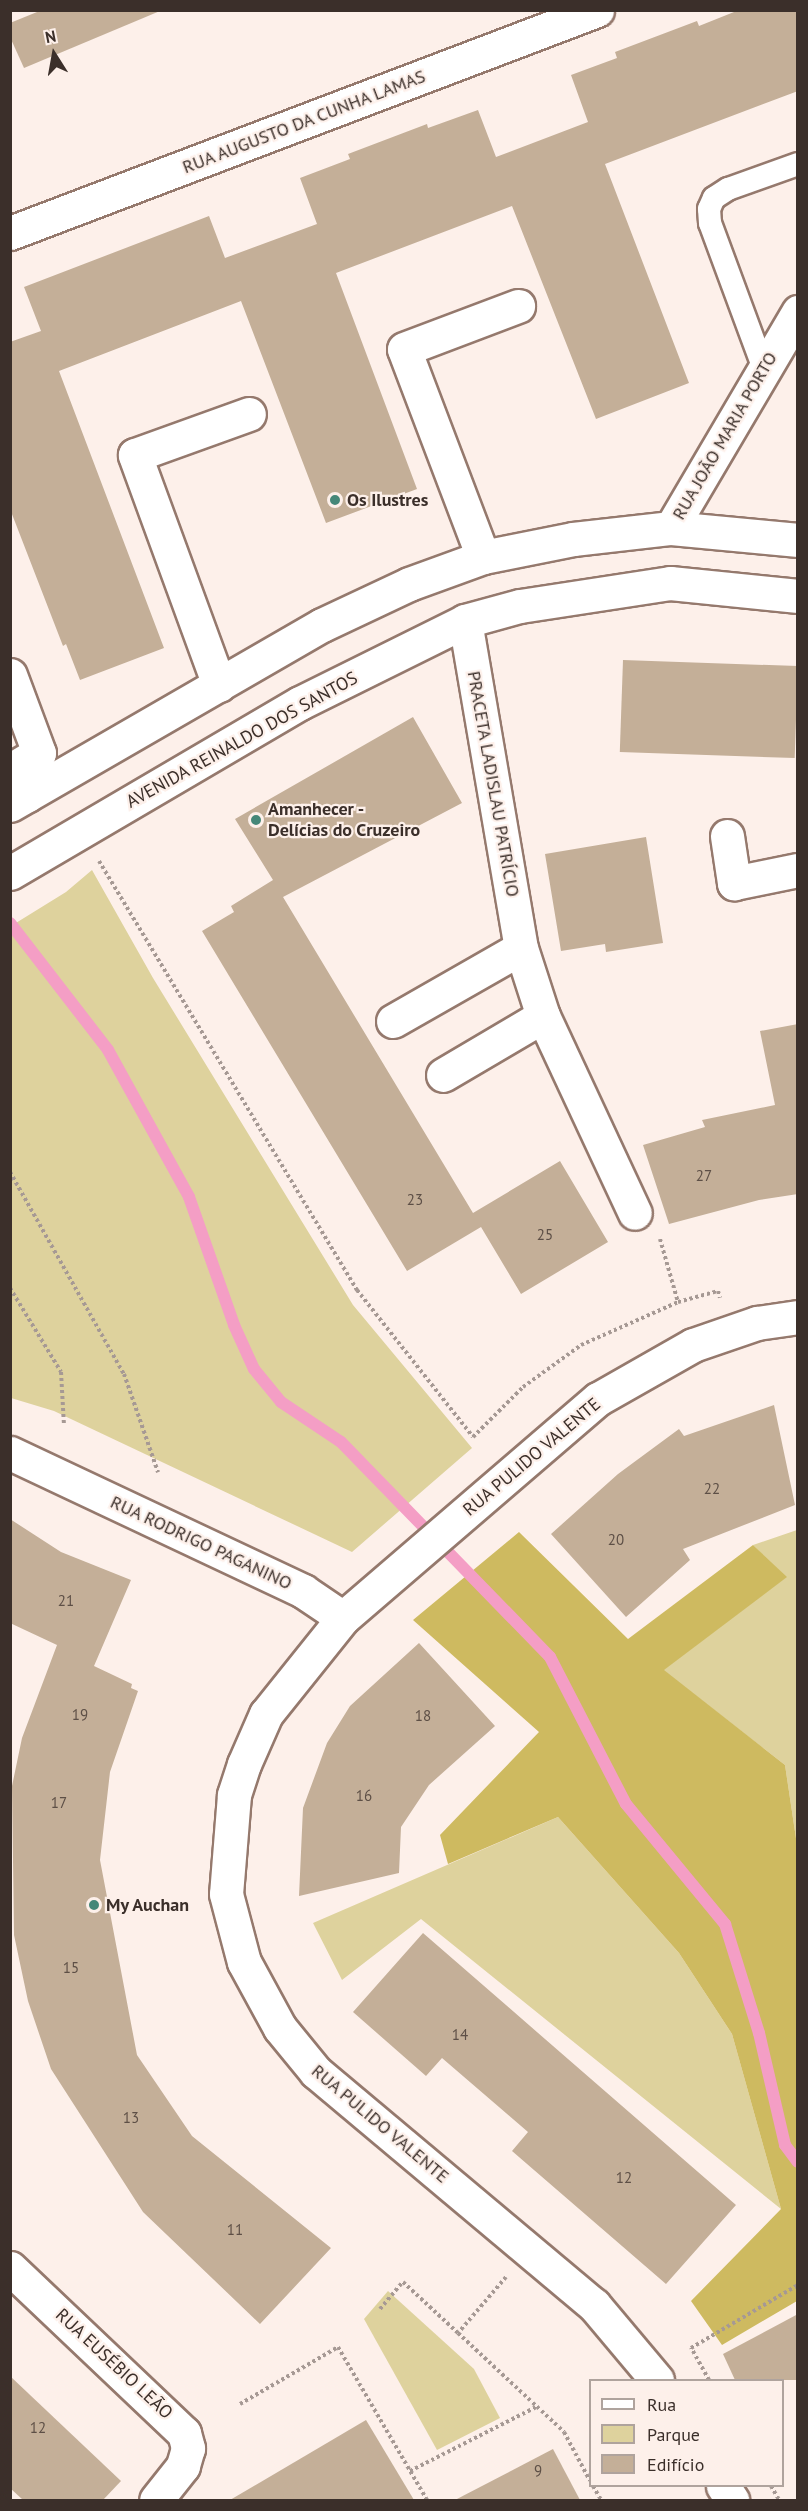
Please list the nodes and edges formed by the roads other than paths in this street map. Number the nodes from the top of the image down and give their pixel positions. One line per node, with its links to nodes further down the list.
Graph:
1 (597, 10): 3 (street, RUA AUGUSTO DA CUNHA LAMAS)
2 (798, 164): 6 (lane)
3 (10, 233)
4 (518, 306): 10 (street)
5 (798, 312): 6 (street, RUA JOÃO MARIA PORTO)
6 (764, 369): 8 (street, RUA JOÃO MARIA PORTO)
7 (249, 414): 14 (street)
8 (671, 528): 9 (street); 10 (street)
9 (798, 540)
10 (483, 557): 14 (street)
11 (798, 596): 12 (street, AVENIDA REINALDO DOS SANTOS)
12 (465, 621): 18 (street, AVENIDA REINALDO DOS SANTOS); 19 (street, PRACETA LADISLAU PATRÍCIO)
13 (10, 675): 15 (street)
14 (219, 685): 15 (street)
15 (17, 801)
16 (727, 836): 17 (street)
17 (798, 870)
18 (10, 873)
19 (521, 948): 20 (street, PRACETA LADISLAU PATRÍCIO); 21 (street)
20 (543, 1016): 22 (street); 23 (street, PRACETA LADISLAU PATRÍCIO)
21 (393, 1021)
22 (443, 1075)
23 (635, 1213)
24 (798, 1317): 26 (street, RUA PULIDO VALENTE)
25 (10, 1453): 26 (street, RUA RODRIGO PAGANINO)
26 (343, 1618): 28 (street, RUA PULIDO VALENTE)
27 (10, 2268): 30 (street, RUA EUSÉBIO LEÃO)
28 (656, 2379)
29 (724, 2487): 31 (street)
30 (156, 2500)
31 (732, 2500)

